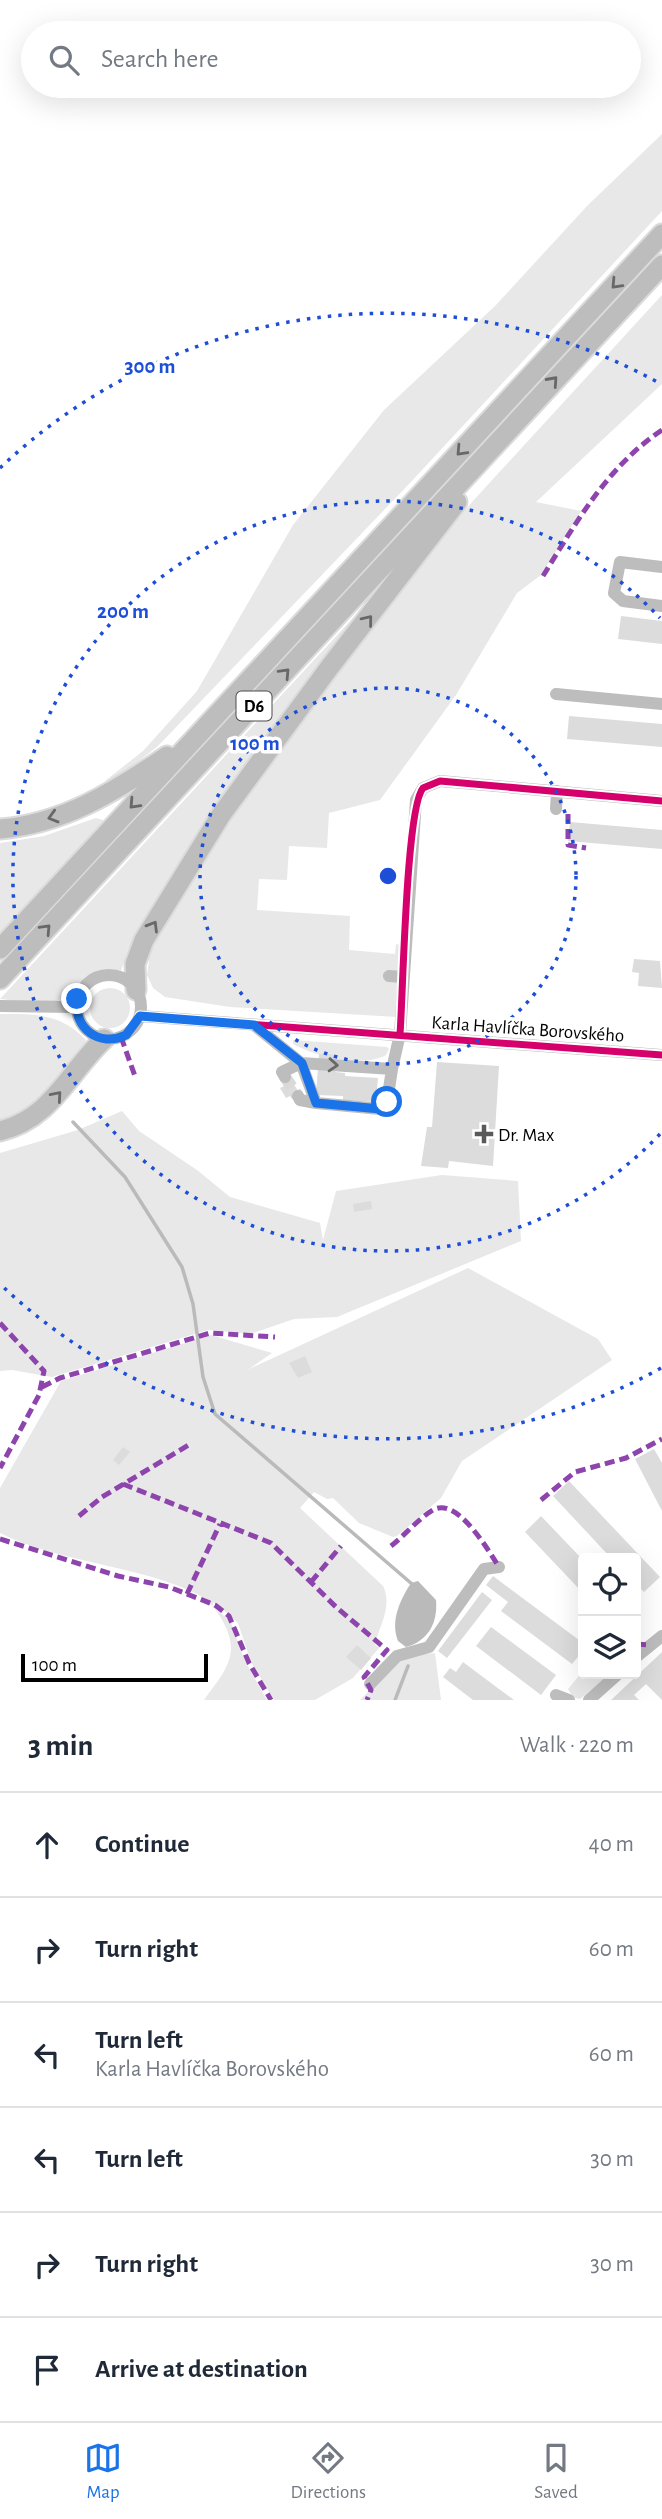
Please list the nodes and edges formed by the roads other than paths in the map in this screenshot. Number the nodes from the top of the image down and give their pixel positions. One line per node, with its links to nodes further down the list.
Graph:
1 (662, 234): 8 (highway, D6, one-way to 8)
2 (662, 265): 3 (highway, D6, one-way to 2)
3 (508, 432): 16 (highway, D6, one-way to 3); 17 (highway, one-way to 3)
4 (662, 567): 5 (street)
5 (662, 606)
6 (556, 694): 7 (street)
7 (662, 704)
8 (197, 736): 12 (highway, one-way to 12); 13 (highway, D6, one-way to 13)
9 (557, 791): 10 (street); 11 (street); 15 (street)
10 (662, 801)
11 (556, 809)
12 (0, 829)
13 (0, 949)
14 (389, 976): 15 (street)
15 (404, 977): 22 (street)
16 (0, 979)
17 (136, 990): 19 (street); 20 (street)
18 (0, 1006): 19 (street)
19 (76, 1007): 23 (street)
20 (140, 1016): 21 (street, Karla Havlíčka Borovského); 23 (street)
21 (254, 1025): 22 (street, Karla Havlíčka Borovského); 25 (street)
22 (400, 1034): 24 (street, Karla Havlíčka Borovského); 26 (street)
23 (104, 1039): 30 (highway, one-way to 23)
24 (662, 1055)
25 (302, 1063): 26 (street, one-way to 26); 27 (street); 29 (street)
26 (391, 1069): 29 (street)
27 (285, 1077)
28 (298, 1096): 29 (street)
29 (316, 1103)
30 (0, 1131)
31 (499, 1567): 35 (street)
32 (662, 1636): 33 (street)
33 (641, 1653)
34 (612, 1679): 38 (street)
35 (370, 1684)
36 (556, 1695): 37 (street)
37 (569, 1700)
38 (589, 1700)

